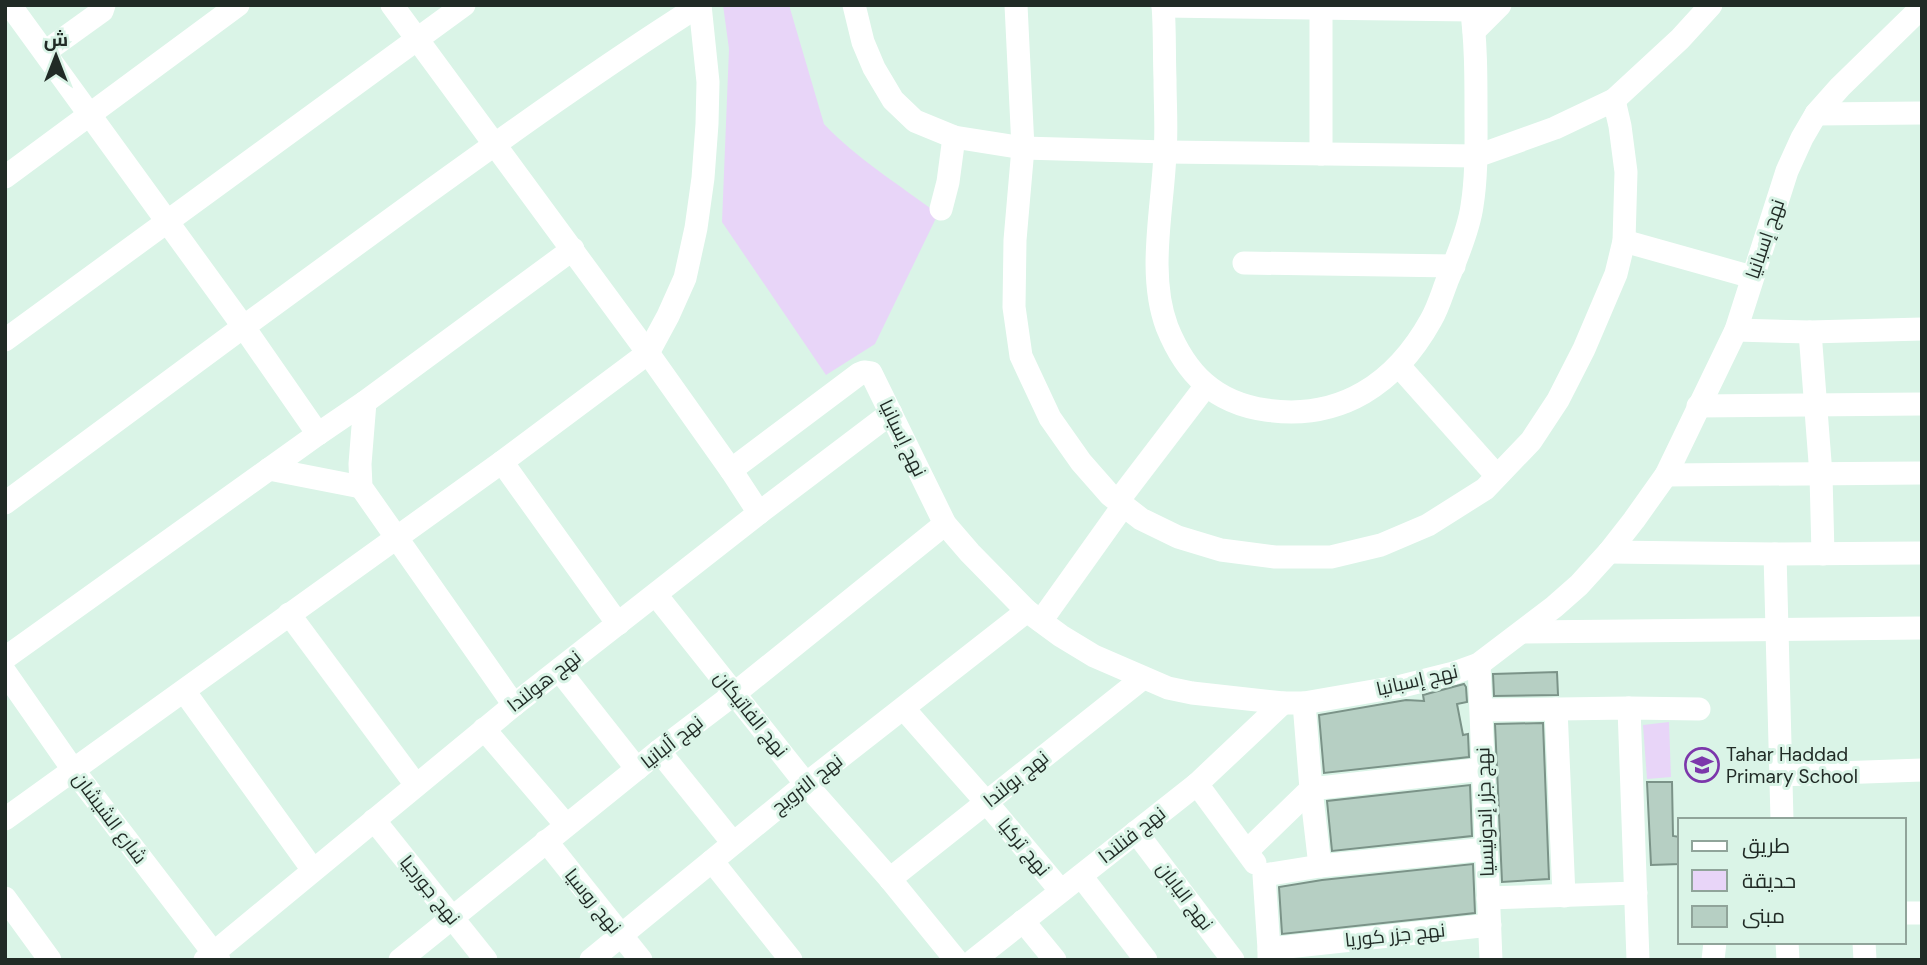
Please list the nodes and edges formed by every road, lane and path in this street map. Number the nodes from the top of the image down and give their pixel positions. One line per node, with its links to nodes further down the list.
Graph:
1 (10, 5): 16 (street)
2 (104, 5): 16 (street)
3 (392, 5): 15 (street)
4 (464, 5): 15 (street)
5 (700, 5): 22 (street); 40 (street)
6 (854, 5): 21 (street)
7 (1016, 5): 23 (street)
8 (1500, 5): 14 (street)
9 (1711, 5): 17 (street)
10 (237, 6): 18 (street)
11 (1163, 6): 12 (street); 24 (street)
12 (1321, 7): 14 (street); 25 (street)
13 (1922, 7): 20 (street, نهج إسبانيا)
14 (1472, 15): 26 (street)
15 (418, 40): 22 (street); 29 (street)
16 (45, 52): 18 (street)
17 (1614, 100): 26 (street); 30 (street)
18 (90, 113): 27 (street); 29 (street)
19 (1922, 113): 20 (street)
20 (1816, 114): 34 (street, نهج إسبانيا)
21 (954, 137): 23 (street); 28 (street)
22 (495, 144): 31 (street); 35 (street)
23 (1023, 148): 24 (street); 58 (street)
24 (1166, 152): 25 (street); 42 (street)
25 (1321, 154): 26 (street)
26 (1476, 156): 33 (street)
27 (5, 177)
28 (941, 209)
29 (167, 222): 35 (street); 39 (street)
30 (1624, 241): 34 (street); 55 (street)
31 (573, 249): 40 (street); 43 (street)
32 (1244, 263): 33 (street)
33 (1454, 266): 41 (street)
34 (1752, 277): 37 (street, نهج إسبانيا)
35 (243, 326): 48 (street); 57 (street)
36 (1922, 329): 38 (street)
37 (1736, 330): 38 (street); 46 (street, نهج إسبانيا)
38 (1810, 332): 44 (street)
39 (5, 340)
40 (648, 353): 49 (street); 51 (street)
41 (1399, 366): 42 (street); 55 (street)
42 (1205, 387): 58 (street, نهج النرويج)
43 (365, 402): 48 (street); 56 (street)
44 (1815, 404): 45 (street); 46 (street); 54 (street)
45 (1922, 404)
46 (1698, 406): 53 (street, نهج إسبانيا)
47 (891, 413): 51 (street, نهج إسبانيا); 59 (street, نهج هولندا); 60 (street, نهج إسبانيا)
48 (318, 433): 50 (street)
49 (502, 462): 61 (street); 69 (street)
50 (269, 469): 56 (street); 73 (street)
51 (732, 470): 59 (street)
52 (1922, 473): 54 (street)
53 (1666, 475): 54 (street); 62 (street, نهج إسبانيا)
54 (1821, 475): 65 (street)
55 (1497, 476): 58 (street)
56 (361, 486): 61 (street)
57 (5, 503)
58 (1120, 504): 68 (street, نهج النرويج)
59 (759, 513): 66 (street, نهج هولندا)
60 (945, 524): 68 (street, نهج إسبانيا); 79 (street, نهج ألبانيا)
61 (395, 538): 67 (street); 81 (street)
62 (1609, 552): 64 (street); 72 (street, نهج إسبانيا)
63 (1922, 553): 65 (street)
64 (1775, 554): 65 (street); 71 (street)
65 (1823, 554)
66 (656, 595): 69 (street, نهج هولندا); 79 (street, نهج الفاتيكان)
67 (289, 614): 78 (street); 96 (street)
68 (1034, 616): 77 (street, نهج إسبانيا); 83 (street, نهج النرويج)
69 (618, 624): 75 (street, نهج هولندا)
70 (1922, 628): 71 (street)
71 (1777, 630): 72 (street); 93 (street)
72 (1523, 632): 74 (street, نهج إسبانيا)
73 (5, 658)
74 (1479, 664): 80 (street, نهج إسبانيا); 86 (street, نهج جزر إندونيسيا)
75 (559, 670): 81 (street, نهج هولندا); 89 (street)
76 (5, 672): 92 (street, شارع الشيشان)
77 (1143, 678): 80 (street, نهج إسبانيا); 98 (street, نهج بولندا)
78 (184, 691): 92 (street); 110 (street)
79 (734, 694): 88 (street, نهج ألبانيا); 94 (street, نهج الفاتيكان)
80 (1293, 703): 95 (street, نهج فنلندا); 97 (street)
81 (514, 705): 87 (street, نهج هولندا)
82 (1629, 708): 84 (street); 85 (street); 115 (street)
83 (904, 709): 94 (street, نهج النرويج); 98 (street, نهج تركيا)
84 (1556, 709): 86 (street); 116 (street)
85 (1699, 709)
86 (1482, 710): 90 (street, نهج جزر إندونيسيا)
87 (484, 729): 96 (street, نهج هولندا); 102 (street)
88 (659, 751): 89 (street, نهج ألبانيا); 105 (street)
89 (637, 768): 102 (street, نهج ألبانيا)
90 (1483, 769): 97 (street); 106 (street, نهج جزر إندونيسيا)
91 (1922, 770): 93 (street)
92 (74, 771): 100 (street); 124 (street, شارع الشيشان)
93 (1780, 775): 99 (street)
94 (806, 784): 105 (street, نهج النرويج); 113 (street, نهج الفاتيكان)
95 (1197, 784): 103 (street, نهج فنلندا); 107 (street)
96 (416, 785): 101 (street, نهج هولندا)
97 (1311, 789): 107 (street); 109 (street)
98 (987, 803): 113 (street, نهج بولندا); 114 (street, نهج تركيا)
99 (1782, 818)
100 (5, 819)
101 (374, 820): 110 (street, نهج هولندا); 119 (street, نهج جورجيا)
102 (566, 825): 104 (street, نهج ألبانيا)
103 (1136, 832): 112 (street, نهج فنلندا); 135 (street, نهج اليابان)
104 (546, 841): 119 (street, نهج ألبانيا); 122 (street, نهج روسيا)
105 (733, 843): 108 (street, نهج النرويج)
106 (1486, 849): 109 (street); 118 (street, نهج جزر إندونيسيا)
107 (1247, 851): 111 (street)
108 (712, 861): 122 (street, نهج النرويج); 130 (street)
109 (1320, 866): 111 (street)
110 (313, 870): 124 (street, نهج هولندا)
111 (1264, 875): 123 (street)
112 (1081, 876): 114 (street, نهج فنلندا); 134 (street)
113 (890, 879): 131 (street, نهج الفاتيكان)
114 (1061, 891): 120 (street, نهج فنلندا)
115 (1636, 892): 116 (street); 137 (street)
116 (1564, 896): 118 (street)
117 (5, 898): 125 (street)
118 (1488, 898): 121 (street, نهج جزر إندونيسيا)
119 (453, 918): 126 (street, نهج ألبانيا); 127 (street, نهج جورجيا)
120 (1023, 921): 132 (street, نهج فنلندا); 133 (street)
121 (1490, 925): 123 (street, نهج جزر كوريا); 136 (street, نهج جزر إندونيسيا)
122 (621, 935): 128 (street, نهج النرويج); 129 (street, نهج روسيا)
123 (1269, 954)
124 (212, 958)
125 (50, 960)
126 (400, 960)
127 (486, 960)
128 (591, 960)
129 (641, 960)
130 (791, 960)
131 (956, 960)
132 (974, 960)
133 (1055, 960)
134 (1146, 960)
135 (1233, 960)
136 (1491, 960)
137 (1638, 960)

